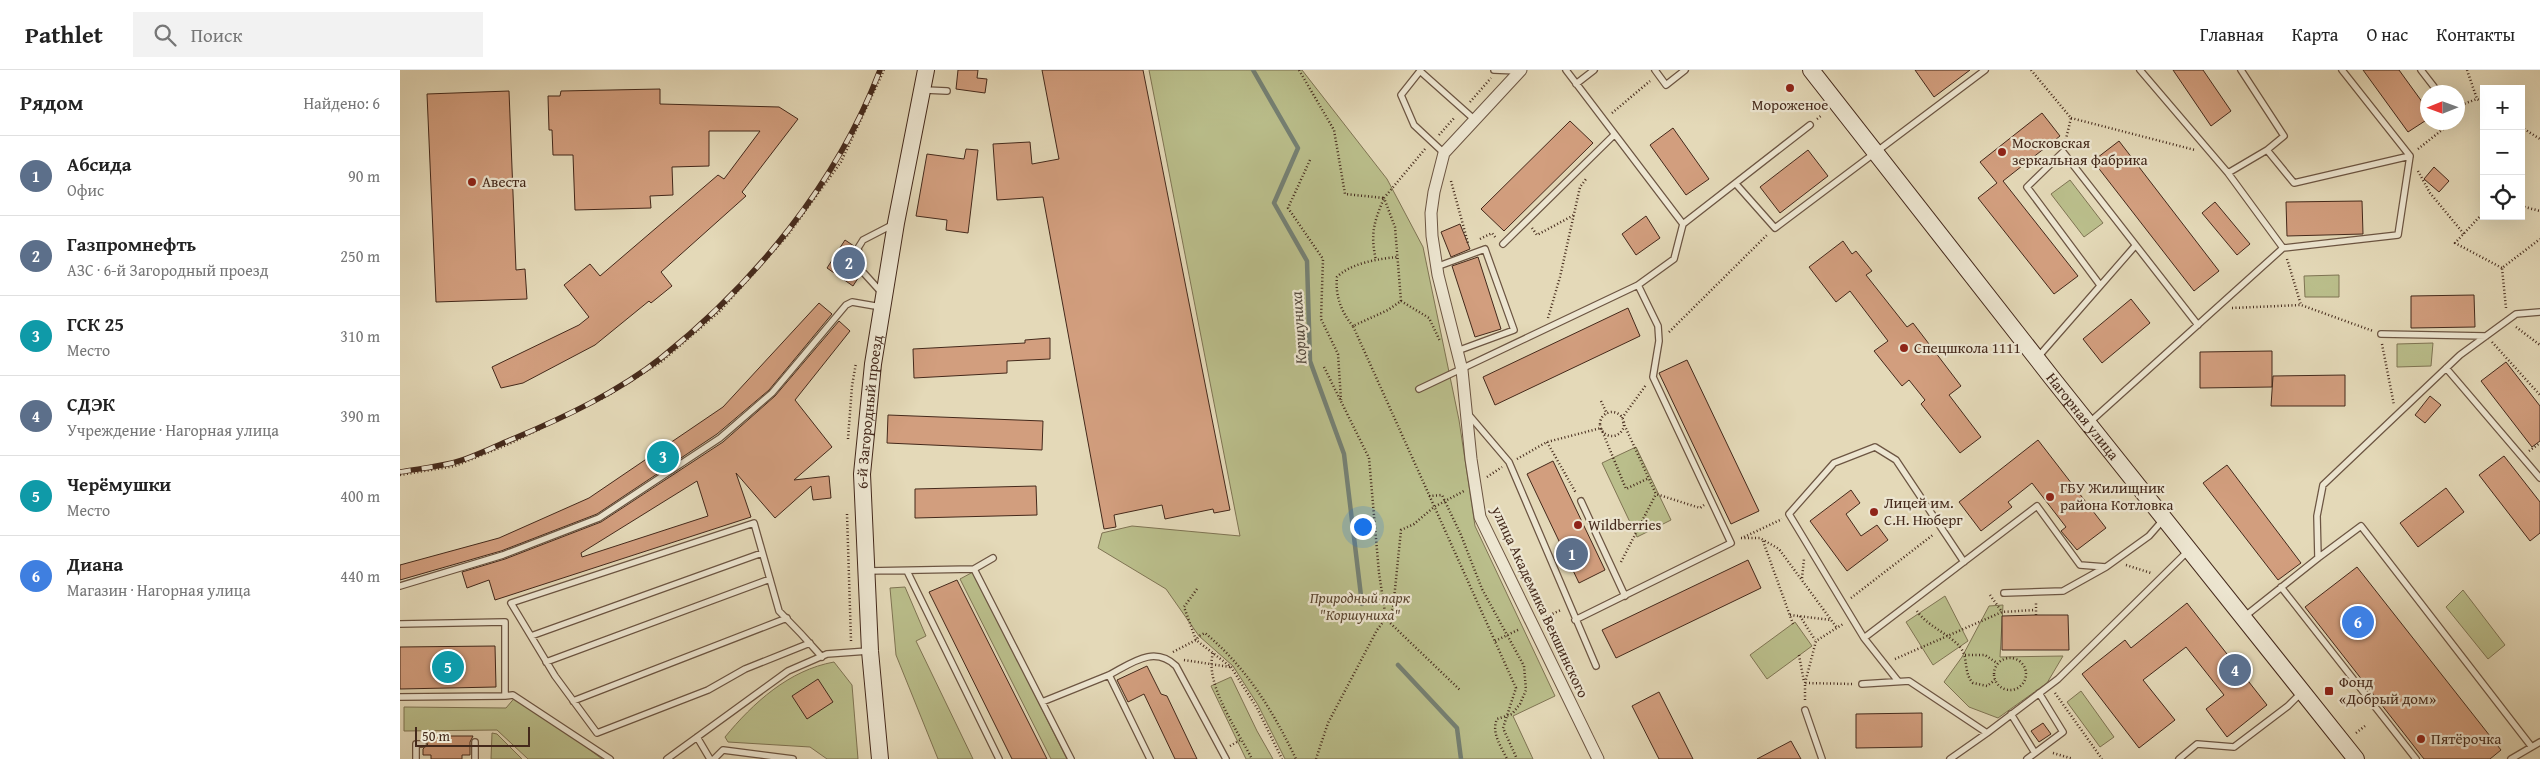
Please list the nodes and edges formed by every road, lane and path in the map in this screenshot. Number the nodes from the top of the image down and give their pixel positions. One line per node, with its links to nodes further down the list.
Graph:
1 (884, 70): 99 (path)
2 (926, 70): 20 (street, 6-й Загородный проезд)
3 (1299, 70): 46 (path)
4 (1566, 70): 18 (lane)
5 (1594, 70): 18 (lane)
6 (1685, 70): 17 (lane)
7 (1811, 70): 36 (street, Нагорная улица)
8 (1985, 70): 36 (lane)
9 (2031, 70): 26 (path)
10 (2140, 70): 39 (lane)
11 (2241, 70): 35 (lane)
12 (2342, 70): 40 (lane)
13 (2421, 70): 19 (lane)
14 (2467, 70): 22 (path)
15 (1496, 71): 16 (lane); 25 (path)
16 (1521, 71): 27 (street)
17 (1656, 72): 28 (path)
18 (1576, 84): 28 (lane)
19 (2433, 85)
20 (922, 90): 21 (lane); 51 (street, 6-й Загородный проезд)
21 (947, 91)
22 (2477, 99): 23 (path); 24 (path)
23 (2480, 101)
24 (2465, 103)
25 (1463, 108): 27 (lane); 34 (path); 34 (lane)
26 (2071, 118): 37 (path); 39 (path)
27 (1475, 120): 38 (street)
28 (1603, 120): 32 (lane)
29 (1810, 125): 45 (lane)
30 (2442, 130): 40 (path)
31 (2525, 130): 33 (path)
32 (1614, 135): 42 (lane); 52 (lane)
33 (2540, 139)
34 (1431, 143): 38 (lane); 46 (path)
35 (2267, 150): 40 (lane); 43 (lane)
36 (1875, 152): 53 (lane); 82 (street, Нагорная улица)
37 (2063, 152): 59 (lane); 66 (lane)
38 (1444, 153): 63 (street, улица Академика Векшинского)
39 (2212, 155): 43 (lane)
40 (2410, 156): 54 (path); 60 (lane)
41 (1310, 160): 89 (path)
42 (1589, 160): 49 (path); 58 (lane)
43 (2228, 173): 60 (lane)
44 (1451, 180): 57 (path)
45 (1736, 184): 52 (lane); 53 (lane)
46 (1384, 198): 61 (path); 62 (path)
47 (2525, 207): 48 (path)
48 (2540, 210)
49 (1574, 215): 55 (path); 75 (path)
50 (2480, 216): 54 (path)
51 (896, 223): 67 (street, 6-й Загородный проезд); 67 (lane)
52 (1683, 224): 65 (lane)
53 (1775, 228): 78 (path)
54 (2464, 234): 64 (path)
55 (1537, 236)
56 (2540, 239): 64 (path)
57 (1468, 244)
58 (1503, 244)
59 (2135, 246): 66 (lane); 73 (lane)
60 (2283, 248): 69 (path); 70 (lane)
61 (1397, 257): 62 (path); 68 (path)
62 (1376, 260): 74 (path)
63 (1436, 266): 81 (street, улица Академика Векшинского); 81 (lane)
64 (2502, 268): 72 (path)
65 (1638, 285): 75 (lane); 78 (lane)
66 (2100, 285): 82 (lane)
67 (884, 301): 121 (street, 6-й Загородный проезд); 126 (lane)
68 (1401, 301): 74 (path); 79 (path)
69 (2301, 304): 70 (path); 76 (path)
70 (2216, 308): 73 (lane)
71 (2540, 312): 72 (lane)
72 (2507, 320): 77 (lane); 80 (path)
73 (2198, 325): 95 (lane)
74 (1353, 326): 103 (path)
75 (1543, 331): 85 (lane)
76 (2381, 334): 77 (lane); 93 (path)
77 (2486, 336): 84 (lane); 88 (path)
78 (1659, 341): 86 (lane)
79 (1441, 343)
80 (2540, 345)
81 (1457, 351): 85 (street, улица Академика Векшинского)
82 (2036, 359): 95 (street, Нагорная улица)
83 (1324, 368): 89 (path)
84 (2446, 368): 93 (lane); 101 (lane)
85 (1462, 370): 87 (lane); 91 (street, улица Академика Векшинского)
86 (1653, 377): 94 (path); 104 (lane)
87 (1418, 389)
88 (2540, 395)
89 (1341, 401): 143 (path)
90 (1601, 401): 92 (path)
91 (1468, 413): 98 (lane); 207 (street, улица Академика Векшинского)
92 (1607, 414): 94 (path); 96 (path)
93 (2396, 415): 115 (lane)
94 (1622, 420): 96 (path); 100 (path)
95 (2088, 423): 108 (street, Нагорная улица)
96 (1601, 428): 97 (path); 100 (path)
97 (1547, 442): 98 (path); 105 (path)
98 (1509, 462): 144 (lane)
99 (400, 475)
100 (1649, 478): 102 (path)
101 (2540, 478)
102 (1656, 494): 104 (path); 120 (path)
103 (1429, 496): 106 (path); 182 (path)
104 (1711, 500): 132 (lane)
105 (1581, 501): 120 (lane)
106 (1434, 507): 143 (path); 182 (path)
107 (1791, 517): 109 (lane); 110 (path); 133 (lane)
108 (2165, 518): 111 (street, Нагорная улица); 118 (lane)
109 (1942, 528): 116 (lane); 133 (path)
110 (1763, 539): 125 (path); 137 (path)
111 (2190, 550): 140 (street, Нагорная улица); 172 (lane)
112 (762, 553): 124 (lane); 149 (lane); 149 (lane)
113 (1805, 556): 125 (path)
114 (993, 558): 119 (lane)
115 (2318, 558): 127 (lane); 188 (lane)
116 (1964, 562): 118 (lane); 151 (lane)
117 (2129, 566): 123 (path)
118 (2106, 568): 130 (lane)
119 (974, 569): 122 (lane); 179 (lane)
120 (1612, 569): 132 (lane)
121 (865, 570): 122 (lane); 155 (street, 6-й Загородный проезд)
122 (907, 571): 197 (lane)
123 (2151, 573)
124 (770, 579): 141 (lane); 161 (lane)
125 (1802, 580): 145 (path)
126 (400, 586)
127 (2281, 587): 140 (lane); 215 (lane)
128 (1197, 589): 152 (path)
129 (2004, 593): 130 (lane)
130 (2036, 593): 134 (path)
131 (1990, 595): 135 (path)
132 (1625, 596): 144 (lane)
133 (1844, 603): 142 (lane)
134 (2036, 610): 135 (path); 138 (path)
135 (2002, 612): 150 (path)
136 (1918, 614): 150 (path)
137 (1790, 615): 139 (path); 147 (path)
138 (2036, 615)
139 (1800, 616): 145 (path); 153 (path)
140 (2244, 617): 174 (street, Нагорная улица)
141 (787, 618): 154 (lane); 178 (lane)
142 (1854, 618): 148 (path); 151 (lane)
143 (1386, 619): 173 (path); 204 (path)
144 (1575, 620): 165 (lane)
145 (1831, 620): 148 (path)
146 (400, 624): 177 (lane)
147 (1793, 624)
148 (1837, 628): 153 (path)
149 (531, 636): 161 (lane)
150 (1946, 636): 158 (path); 164 (path)
151 (1864, 638): 164 (lane)
152 (1196, 640): 156 (path); 160 (path); 203 (path)
153 (1816, 641): 170 (path)
154 (810, 644): 159 (lane); 178 (lane)
155 (870, 651): 159 (lane); 196 (street, 6-й Загородный проезд)
156 (1213, 653): 163 (path); 166 (path)
157 (1799, 655): 170 (path)
158 (1965, 656): 162 (path); 168 (path)
159 (822, 657): 184 (lane)
160 (1163, 657): 163 (path); 167 (lane); 200 (lane)
161 (546, 662): 178 (lane)
162 (1997, 663): 168 (path); 168 (path)
163 (1210, 664): 166 (path); 201 (path)
164 (1884, 664): 169 (lane)
165 (1596, 666)
166 (1231, 667): 202 (path)
167 (1109, 675): 179 (lane); 199 (lane)
168 (1995, 680)
169 (1898, 682): 171 (lane); 183 (lane)
170 (1805, 683): 171 (path); 180 (path)
171 (1862, 684)
172 (2050, 685): 175 (lane); 212 (path)
173 (1460, 690)
174 (2304, 691): 213 (lane); 214 (street, Нагорная улица)
175 (2040, 693): 181 (lane); 189 (lane)
176 (400, 696): 177 (lane)
177 (504, 696): 192 (lane)
178 (573, 701)
179 (1042, 702): 198 (lane)
180 (1805, 710): 208 (lane)
181 (2011, 714): 183 (lane); 189 (lane)
182 (1506, 716): 205 (path); 206 (path)
183 (1987, 733): 209 (lane)
184 (697, 737): 193 (lane); 194 (lane)
185 (475, 742): 191 (lane)
186 (2540, 742): 188 (lane)
187 (423, 744): 190 (lane)
188 (2531, 746): 216 (lane)
189 (2037, 751): 210 (lane); 211 (path)
190 (416, 759)
191 (475, 759)
192 (610, 759)
193 (667, 759)
194 (712, 759): 195 (lane)
195 (793, 759)
196 (880, 759)
197 (999, 759)
198 (1071, 759)
199 (1150, 759)
200 (1226, 759)
201 (1252, 759)
202 (1282, 759)
203 (1296, 759)
204 (1316, 759)
205 (1507, 759)
206 (1518, 759)
207 (1598, 759)
208 (1822, 759)
209 (1950, 759)
210 (2027, 759)
211 (2073, 759)
212 (2102, 759)
213 (2179, 759)
214 (2356, 759)
215 (2416, 759)
216 (2511, 759)

